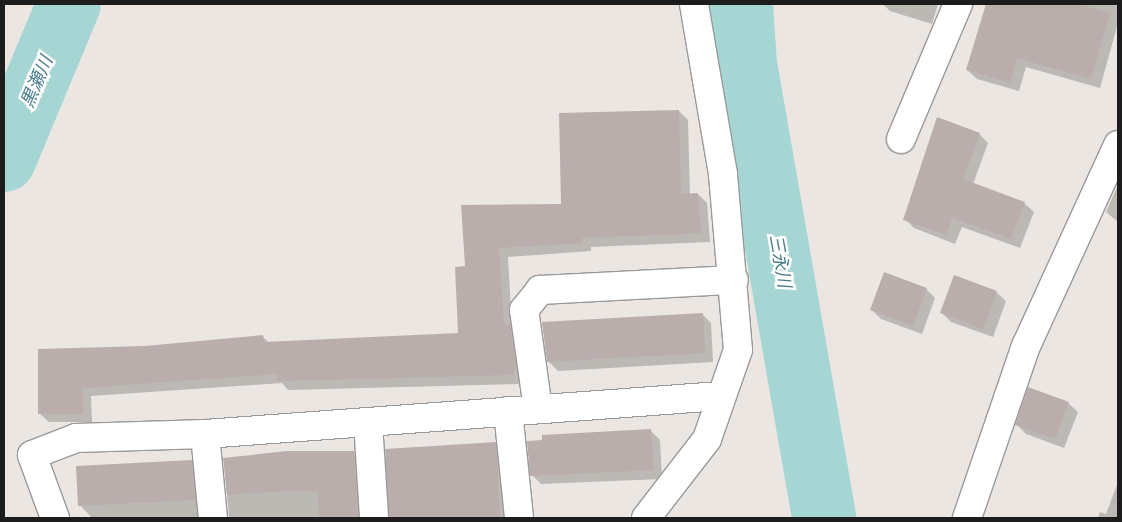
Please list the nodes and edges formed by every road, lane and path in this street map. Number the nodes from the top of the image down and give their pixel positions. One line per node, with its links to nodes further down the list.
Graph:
1 (694, 4): 5 (street)
2 (958, 4): 3 (street)
3 (901, 139)
4 (1118, 145): 16 (street)
5 (734, 280): 6 (street); 7 (street)
6 (720, 396): 7 (street); 15 (street)
7 (538, 409): 8 (street)
8 (508, 411): 9 (street); 14 (street)
9 (368, 422): 10 (street); 13 (street)
10 (205, 434): 11 (street); 12 (street)
11 (55, 518)
12 (213, 518)
13 (374, 518)
14 (519, 518)
15 (646, 518)
16 (967, 518)

